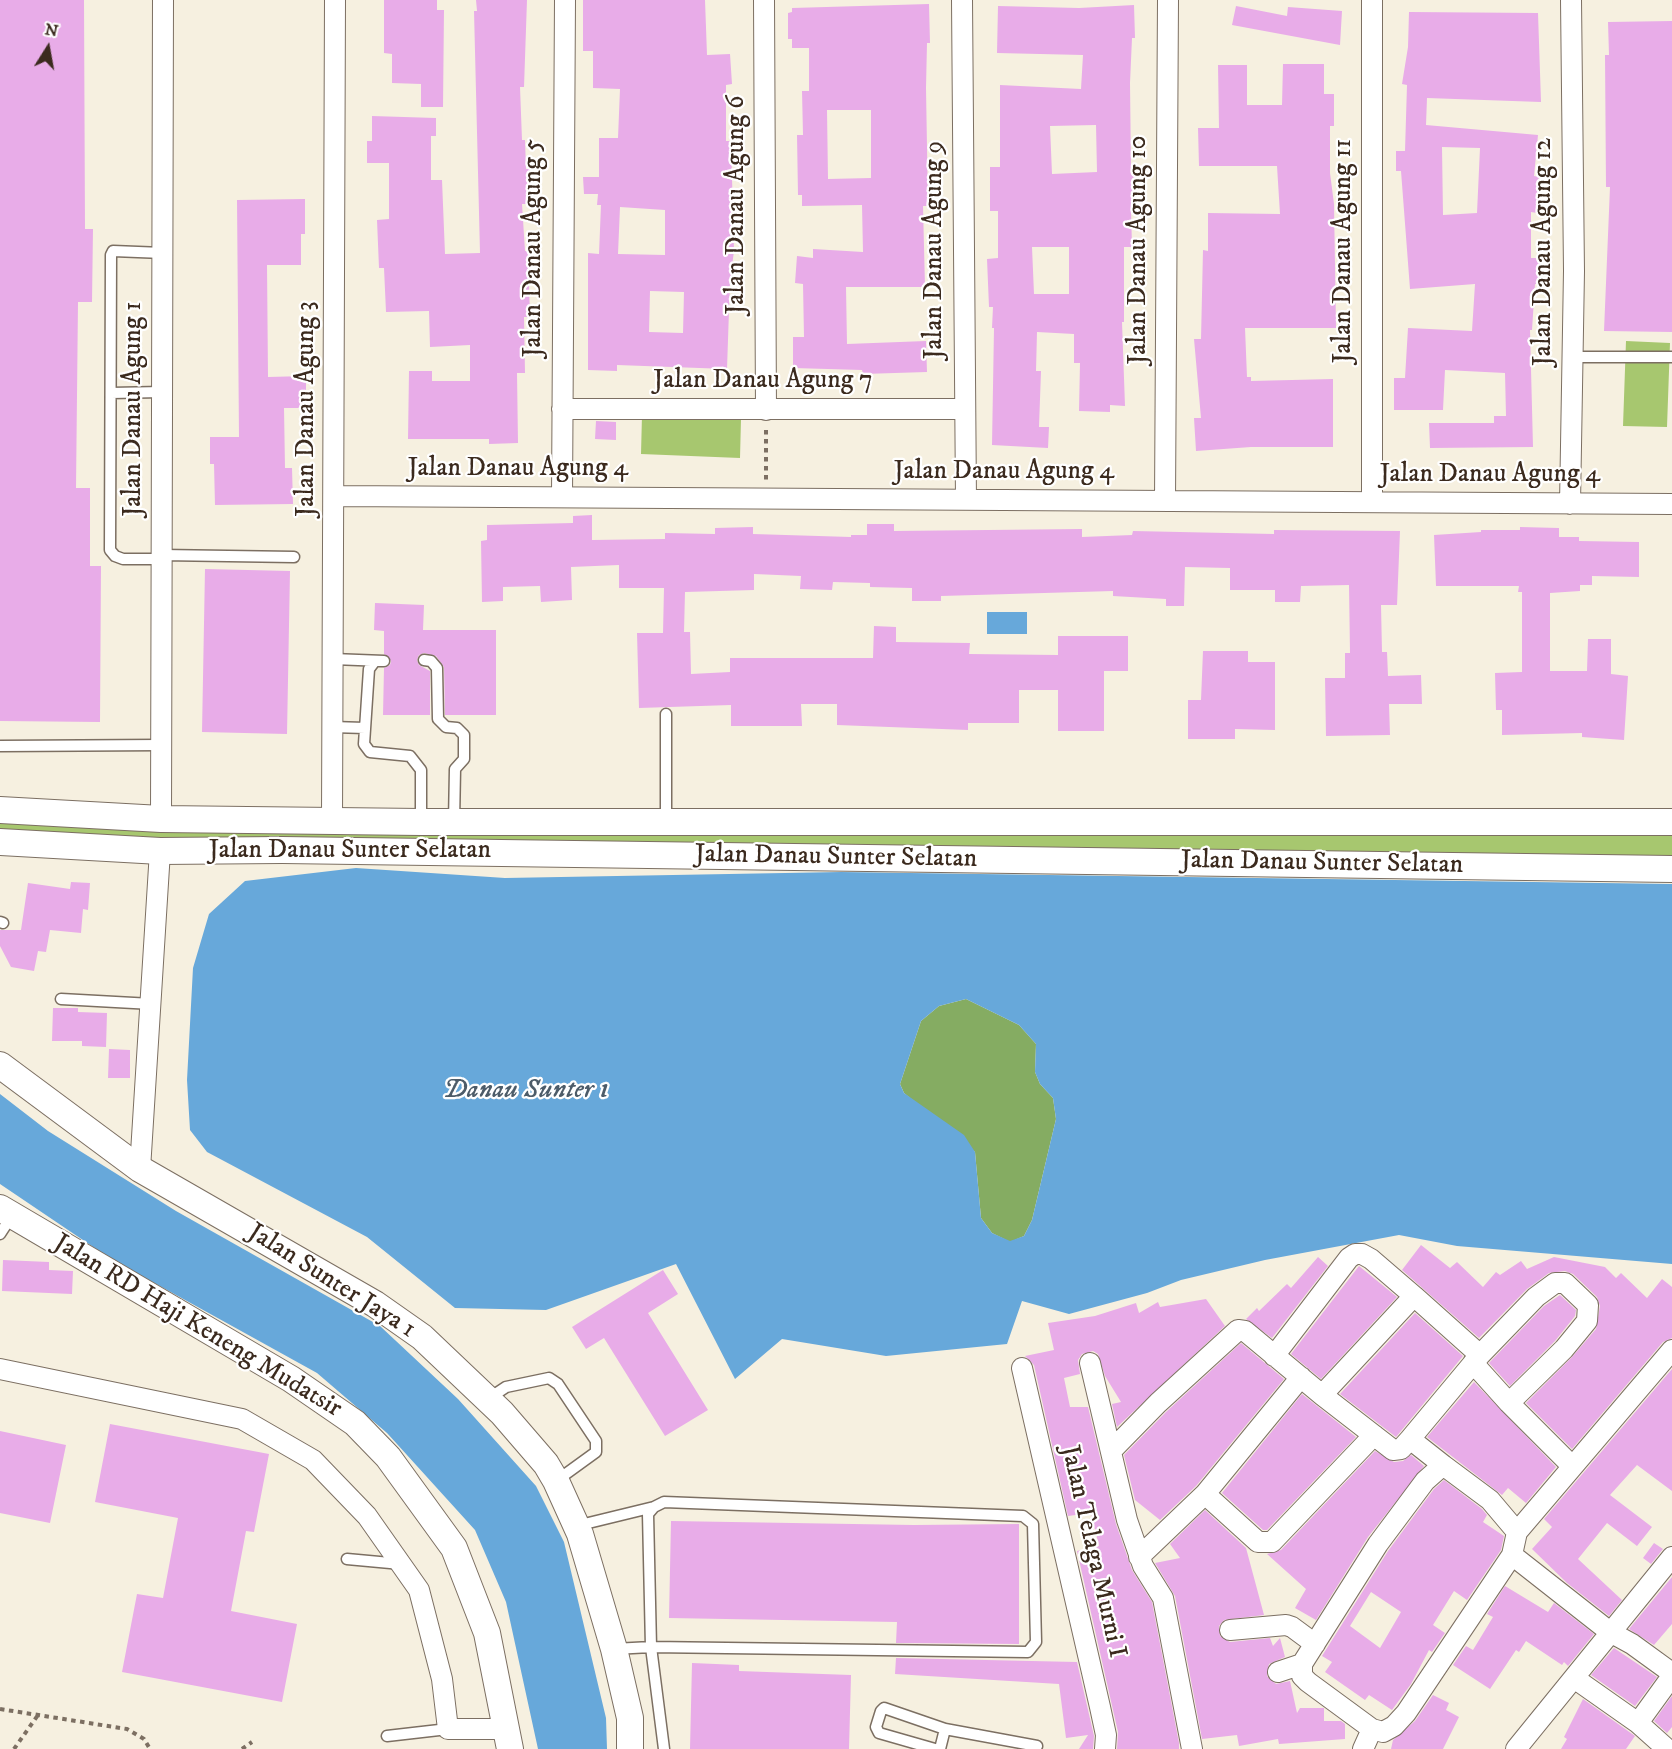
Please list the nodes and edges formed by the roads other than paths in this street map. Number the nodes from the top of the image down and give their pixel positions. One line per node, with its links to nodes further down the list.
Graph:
1 (163, 0): 9 (street, Jalan Danau Agung 1)
2 (336, 0): 17 (street, Jalan Danau Agung 3)
3 (565, 0): 14 (street, Jalan Danau Agung 5)
4 (764, 0): 16 (street, Jalan Danau Agung 6)
5 (962, 0): 15 (street, Jalan Danau Agung 9)
6 (1168, 0): 20 (street, Jalan Danau Agung 10)
7 (1372, 0): 21 (street, Jalan Danau Agung 11)
8 (1571, 0): 10 (street, Jalan Danau Agung 12)
9 (163, 253): 12 (street, Jalan Danau Agung 1); 13 (lane)
10 (1572, 357): 11 (lane); 22 (street, Jalan Danau Agung 12)
11 (1672, 357)
12 (162, 392): 13 (lane); 24 (street, Jalan Danau Agung 1)
13 (111, 393): 24 (lane)
14 (562, 409): 16 (street, Jalan Danau Agung 7); 18 (street, Jalan Danau Agung 5)
15 (964, 409): 16 (street, Jalan Danau Agung 7); 19 (street, Jalan Danau Agung 9)
16 (766, 410)
17 (335, 496): 18 (street, Jalan Danau Agung 4); 26 (street, Jalan Danau Agung 3)
18 (562, 497): 19 (street, Jalan Danau Agung 4)
19 (966, 500): 20 (street, Jalan Danau Agung 4)
20 (1165, 501): 21 (street, Jalan Danau Agung 4)
21 (1372, 502): 22 (street, Jalan Danau Agung 4)
22 (1570, 504): 23 (street, Jalan Danau Agung 4)
23 (1672, 504)
24 (162, 557): 25 (lane); 31 (street, Jalan Danau Agung 1)
25 (294, 557)
26 (333, 659): 29 (street, Jalan Danau Agung 3); 30 (lane)
27 (424, 660): 37 (lane)
28 (666, 714): 38 (lane)
29 (332, 727): 30 (lane); 35 (street, Jalan Danau Agung 3)
30 (364, 728): 36 (lane)
31 (162, 745): 32 (lane); 34 (street, Jalan Danau Agung 1)
32 (0, 746)
33 (0, 810): 34 (street, Jalan Danau Sunter Selatan)
34 (161, 819): 35 (street, Jalan Danau Sunter Selatan)
35 (332, 819): 36 (street, Jalan Danau Sunter Selatan)
36 (421, 822): 37 (street, Jalan Danau Sunter Selatan)
37 (454, 822): 38 (street, Jalan Danau Sunter Selatan)
38 (666, 822): 39 (street, Jalan Danau Sunter Selatan)
39 (1672, 822)
40 (0, 842): 41 (street, Jalan Danau Sunter Selatan)
41 (160, 851): 42 (street, Jalan Danau Sunter Selatan); 44 (street)
42 (1672, 869)
43 (61, 999): 44 (lane)
44 (152, 1004): 46 (street)
45 (0, 1065): 46 (street, Jalan Sunter Jaya 1)
46 (140, 1169): 57 (street, Jalan Sunter Jaya 1)
47 (4, 1220): 88 (street, Jalan RD Haji Keneng Mudatsir)
48 (1414, 1296): 50 (street); 51 (street); 56 (street)
49 (1672, 1350): 63 (street)
50 (1274, 1356): 55 (street); 61 (street)
51 (1476, 1359): 58 (street); 58 (street); 60 (street)
52 (1090, 1363): 61 (street)
53 (1022, 1368): 93 (street, Jalan Telaga Murni I)
54 (0, 1369): 73 (street)
55 (1301, 1377): 56 (street); 65 (street)
56 (1322, 1395): 59 (street)
57 (487, 1399): 64 (street, Jalan Sunter Jaya 1); 64 (lane)
58 (1509, 1403): 63 (street)
59 (1374, 1435): 60 (street); 65 (street)
60 (1410, 1439): 62 (street)
61 (1112, 1450): 70 (street)
62 (1443, 1465): 68 (street); 76 (street)
63 (1572, 1466): 68 (street)
64 (556, 1481): 67 (street, Jalan Sunter Jaya 1)
65 (1205, 1494): 70 (street)
66 (654, 1507): 67 (lane); 77 (lane); 77 (lane)
67 (576, 1527): 78 (street, Jalan Sunter Jaya 1)
68 (1517, 1532): 69 (street)
69 (1512, 1555): 75 (street); 86 (street)
70 (1139, 1557): 94 (street)
71 (1672, 1557): 75 (street)
72 (347, 1559): 73 (lane)
73 (401, 1564): 84 (street)
74 (1230, 1630): 76 (street)
75 (1610, 1632): 81 (street); 82 (street)
76 (1315, 1644): 79 (street)
77 (651, 1647): 78 (lane); 91 (lane)
78 (614, 1649): 90 (street, Jalan Sunter Jaya 1)
79 (1302, 1664): 80 (street); 86 (street)
80 (1278, 1672)
81 (1672, 1675): 83 (street)
82 (1574, 1678): 83 (street); 96 (street)
83 (1638, 1723): 97 (street)
84 (448, 1729): 87 (lane); 88 (street)
85 (945, 1729): 89 (lane); 92 (lane); 92 (lane)
86 (1372, 1729): 95 (street)
87 (387, 1736)
88 (508, 1739)
89 (1037, 1746)
90 (630, 1749)
91 (664, 1749)
92 (938, 1749)
93 (1105, 1749)
94 (1192, 1749)
95 (1364, 1749)
96 (1516, 1749)
97 (1667, 1749)

